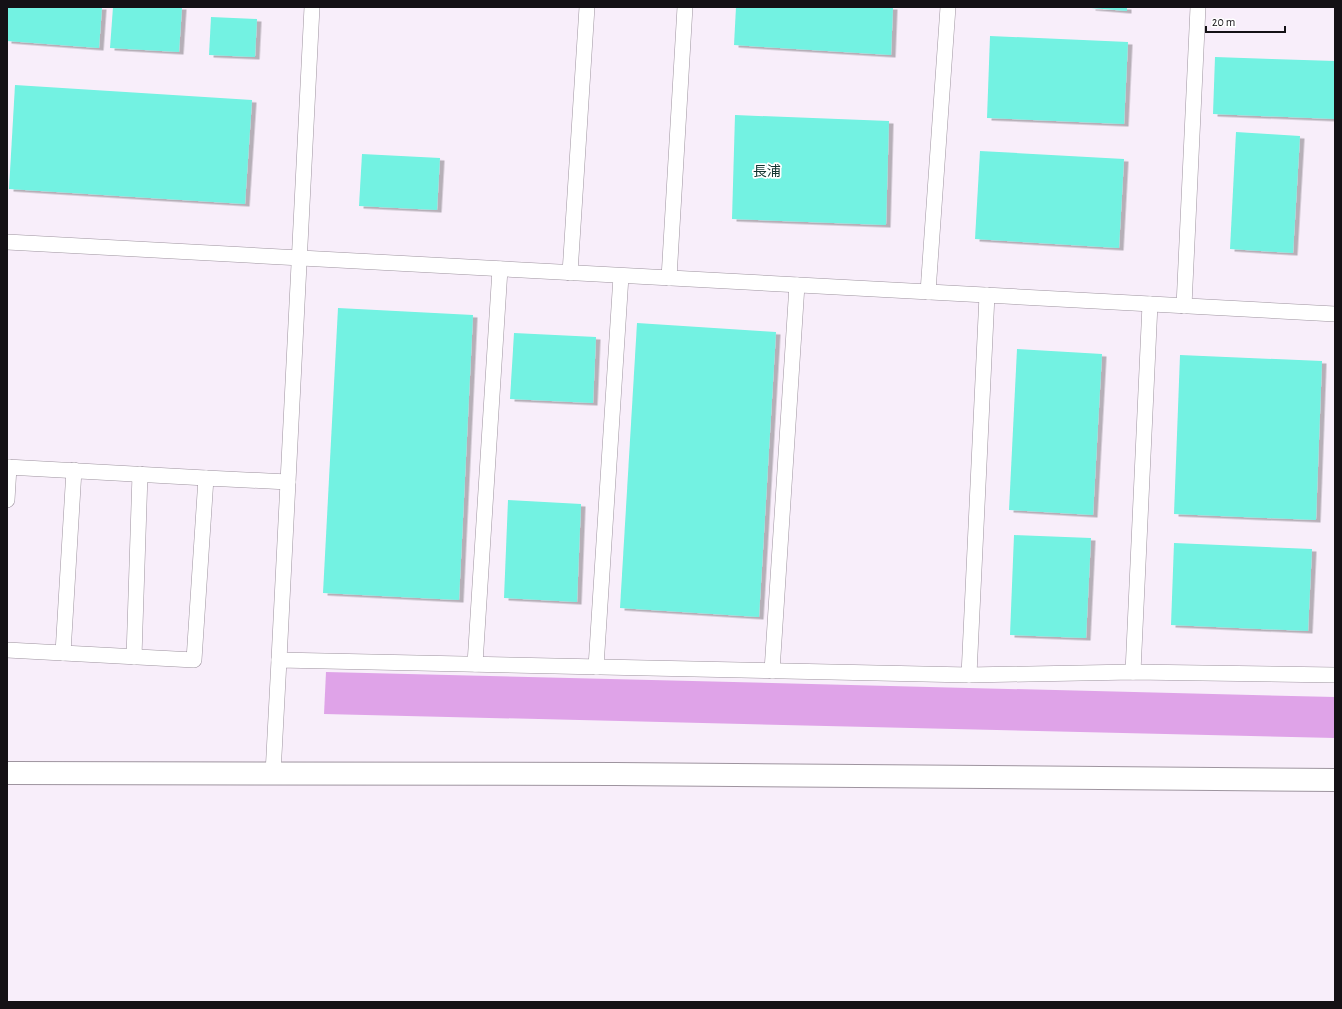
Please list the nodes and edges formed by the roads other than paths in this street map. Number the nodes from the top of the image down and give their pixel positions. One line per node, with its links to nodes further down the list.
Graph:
1 (312, 7): 7 (lane)
2 (587, 7): 9 (lane)
3 (685, 7): 11 (lane)
4 (948, 7): 13 (lane)
5 (1198, 7): 16 (lane)
6 (7, 242): 7 (lane)
7 (299, 258): 8 (lane); 22 (lane)
8 (500, 269): 9 (lane); 28 (lane)
9 (570, 273): 10 (lane)
10 (621, 276): 11 (lane); 29 (lane)
11 (669, 278): 12 (lane)
12 (797, 285): 13 (lane); 30 (lane)
13 (928, 292): 14 (lane)
14 (987, 295): 15 (lane); 32 (lane)
15 (1150, 304): 16 (lane); 31 (lane)
16 (1184, 306): 17 (lane)
17 (1335, 314)
18 (8, 467): 19 (lane); 23 (lane)
19 (74, 470): 20 (lane); 25 (lane)
20 (140, 474): 21 (lane); 26 (lane)
21 (206, 478): 22 (lane); 26 (lane)
22 (288, 482): 27 (lane)
23 (7, 500)
24 (7, 650): 25 (lane)
25 (63, 653): 26 (lane)
26 (134, 657)
27 (279, 660): 28 (lane); 35 (lane)
28 (475, 664): 29 (lane)
29 (596, 667): 30 (lane)
30 (772, 671): 32 (lane)
31 (1133, 672): 32 (lane); 33 (lane)
32 (969, 675)
33 (1335, 675)
34 (7, 773): 35 (street)
35 (273, 774): 36 (street)
36 (1335, 780)

